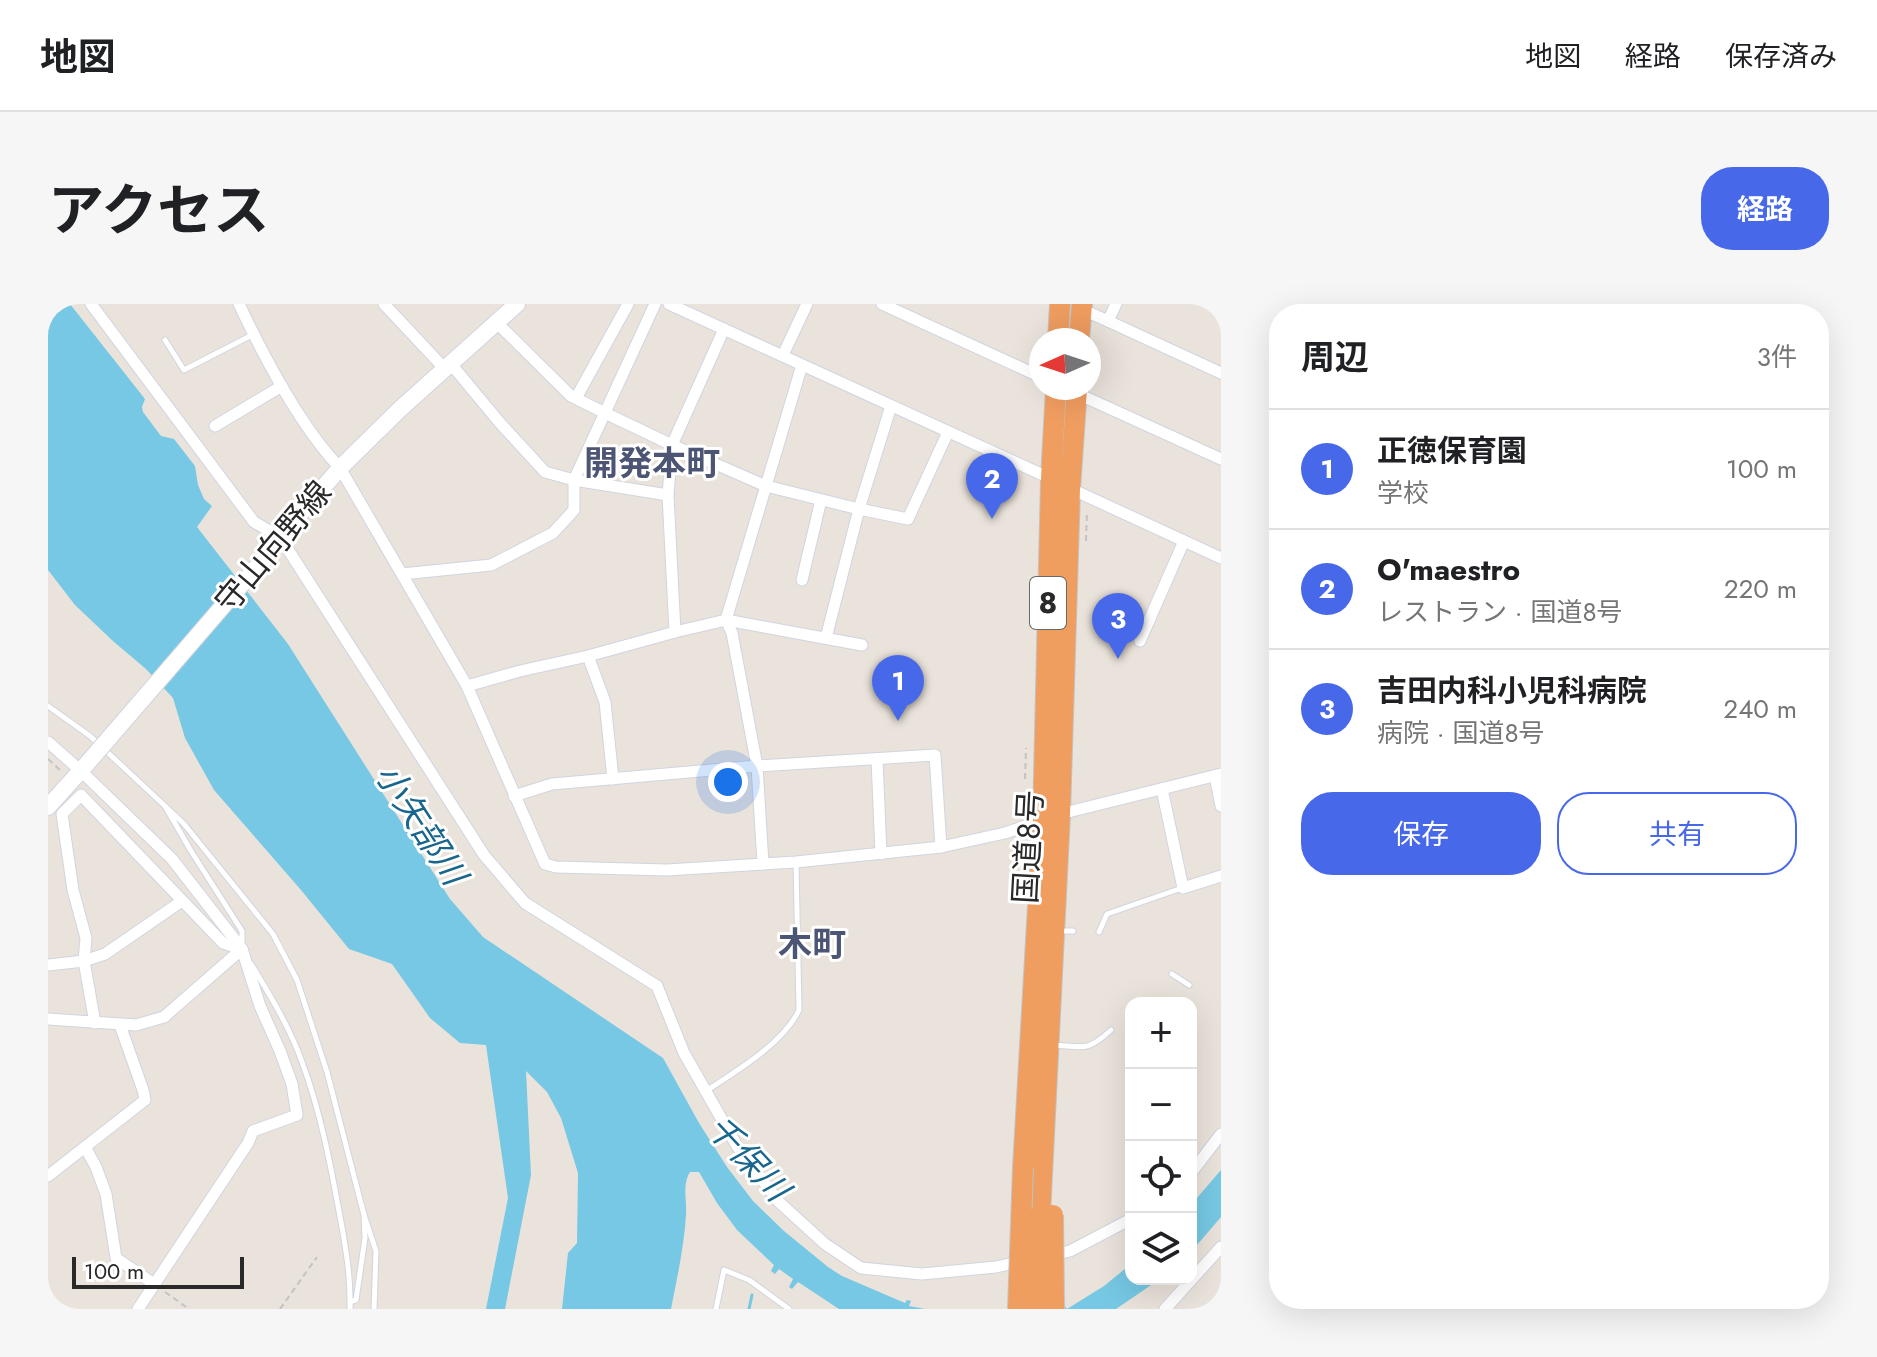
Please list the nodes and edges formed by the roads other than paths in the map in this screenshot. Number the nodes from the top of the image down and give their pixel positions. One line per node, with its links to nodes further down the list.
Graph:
1 (91, 304): 44 (street)
2 (239, 304): 18 (street)
3 (384, 304): 22 (street)
4 (517, 304): 14 (main road, 守山向野線)
5 (628, 304): 26 (street)
6 (655, 304): 31 (street)
7 (669, 304): 17 (street)
8 (807, 304): 20 (street)
9 (882, 304): 23 (street)
10 (1060, 304): 15 (highway)
11 (1116, 304): 13 (street)
12 (1082, 306): 13 (street); 16 (highway)
13 (1108, 321): 24 (street)
14 (496, 322): 22 (main road, 守山向野線); 26 (street)
15 (1059, 328)
16 (1080, 328)
17 (724, 329): 20 (street); 34 (street)
18 (253, 334): 19 (lane); 25 (street)
19 (165, 340)
20 (783, 355): 21 (street)
21 (802, 365): 30 (street); 39 (street)
22 (448, 367): 36 (main road, 守山向野線); 37 (street)
23 (1029, 371)
24 (1221, 373)
25 (282, 386): 32 (street); 36 (street)
26 (576, 398): 31 (street)
27 (1057, 400): 38 (highway, 国道8号 / 8)
28 (1074, 400): 38 (highway, 国道8号 / 8)
29 (1097, 400): 35 (street)
30 (891, 406): 33 (street); 42 (street)
31 (605, 413): 34 (street); 37 (street)
32 (215, 426)
33 (948, 432): 38 (street); 42 (street)
34 (672, 445): 39 (street); 40 (street)
35 (1221, 459)
36 (340, 468): 44 (main road, 守山向野線); 46 (street)
37 (574, 480): 40 (street); 46 (street)
38 (1061, 484): 43 (street); 67 (highway, 国道8号 / 8)
39 (766, 486): 41 (street); 48 (street)
40 (668, 495): 49 (street)
41 (821, 500): 42 (street); 47 (street)
42 (859, 509): 50 (street)
43 (1184, 541): 45 (street); 51 (street)
44 (277, 542): 59 (main road, 守山向野線, bridge); 86 (street)
45 (1221, 558)
46 (402, 574): 54 (street)
47 (802, 580)
48 (726, 620): 49 (street); 50 (street); 58 (street)
49 (675, 632): 53 (street)
50 (826, 638): 52 (street)
51 (1140, 641)
52 (862, 645)
53 (588, 656): 54 (street); 61 (street)
54 (467, 686): 63 (street)
55 (48, 706): 64 (lane)
56 (48, 742): 59 (street)
57 (877, 759): 58 (street); 68 (street); 69 (street)
58 (757, 766): 61 (street); 71 (street)
59 (77, 770): 66 (main road, 守山向野線); 76 (street)
60 (1218, 775): 62 (street); 65 (street)
61 (613, 779): 63 (street)
62 (1162, 789): 67 (street); 73 (street)
63 (514, 796): 71 (street)
64 (165, 806): 76 (lane); 91 (lane)
65 (1221, 806)
66 (48, 807)
67 (1051, 816): 68 (street); 85 (highway, 国道8号 / 8); 92 (highway, 国道8号 / 8, bridge)
68 (941, 847): 69 (street)
69 (881, 854): 70 (street)
70 (796, 862): 71 (street); 86 (lane)
71 (763, 864)
72 (1221, 876): 73 (street)
73 (1183, 888): 75 (lane)
74 (182, 901): 76 (street); 77 (street); 77 (street)
75 (1099, 932)
76 (242, 949): 83 (street); 95 (street); 96 (lane)
77 (84, 961): 78 (street); 82 (street)
78 (48, 965)
79 (1172, 974): 80 (lane)
80 (1189, 985)
81 (48, 1019): 82 (street)
82 (95, 1023): 83 (street)
83 (120, 1025): 88 (street)
84 (1111, 1030): 85 (lane)
85 (1048, 1045): 92 (highway, 国道8号 / 8)
86 (705, 1092): 93 (street)
87 (1221, 1134): 89 (street)
88 (85, 1147): 90 (street); 95 (street)
89 (1197, 1165)
90 (48, 1176)
91 (364, 1215): 96 (lane); 98 (lane)
92 (1038, 1218): 101 (highway, bridge); 102 (highway, 国道8号 / 8, bridge); 103 (highway, 国道8号 / 8, bridge); 104 (highway, bridge)
93 (1125, 1222)
94 (1221, 1247): 105 (street)
95 (154, 1284): 97 (street)
96 (350, 1306)
97 (138, 1309)
98 (374, 1309)
99 (716, 1309): 100 (lane)
100 (789, 1309)
101 (1008, 1309)
102 (1018, 1309)
103 (1035, 1309)
104 (1054, 1309)
105 (1165, 1309)

